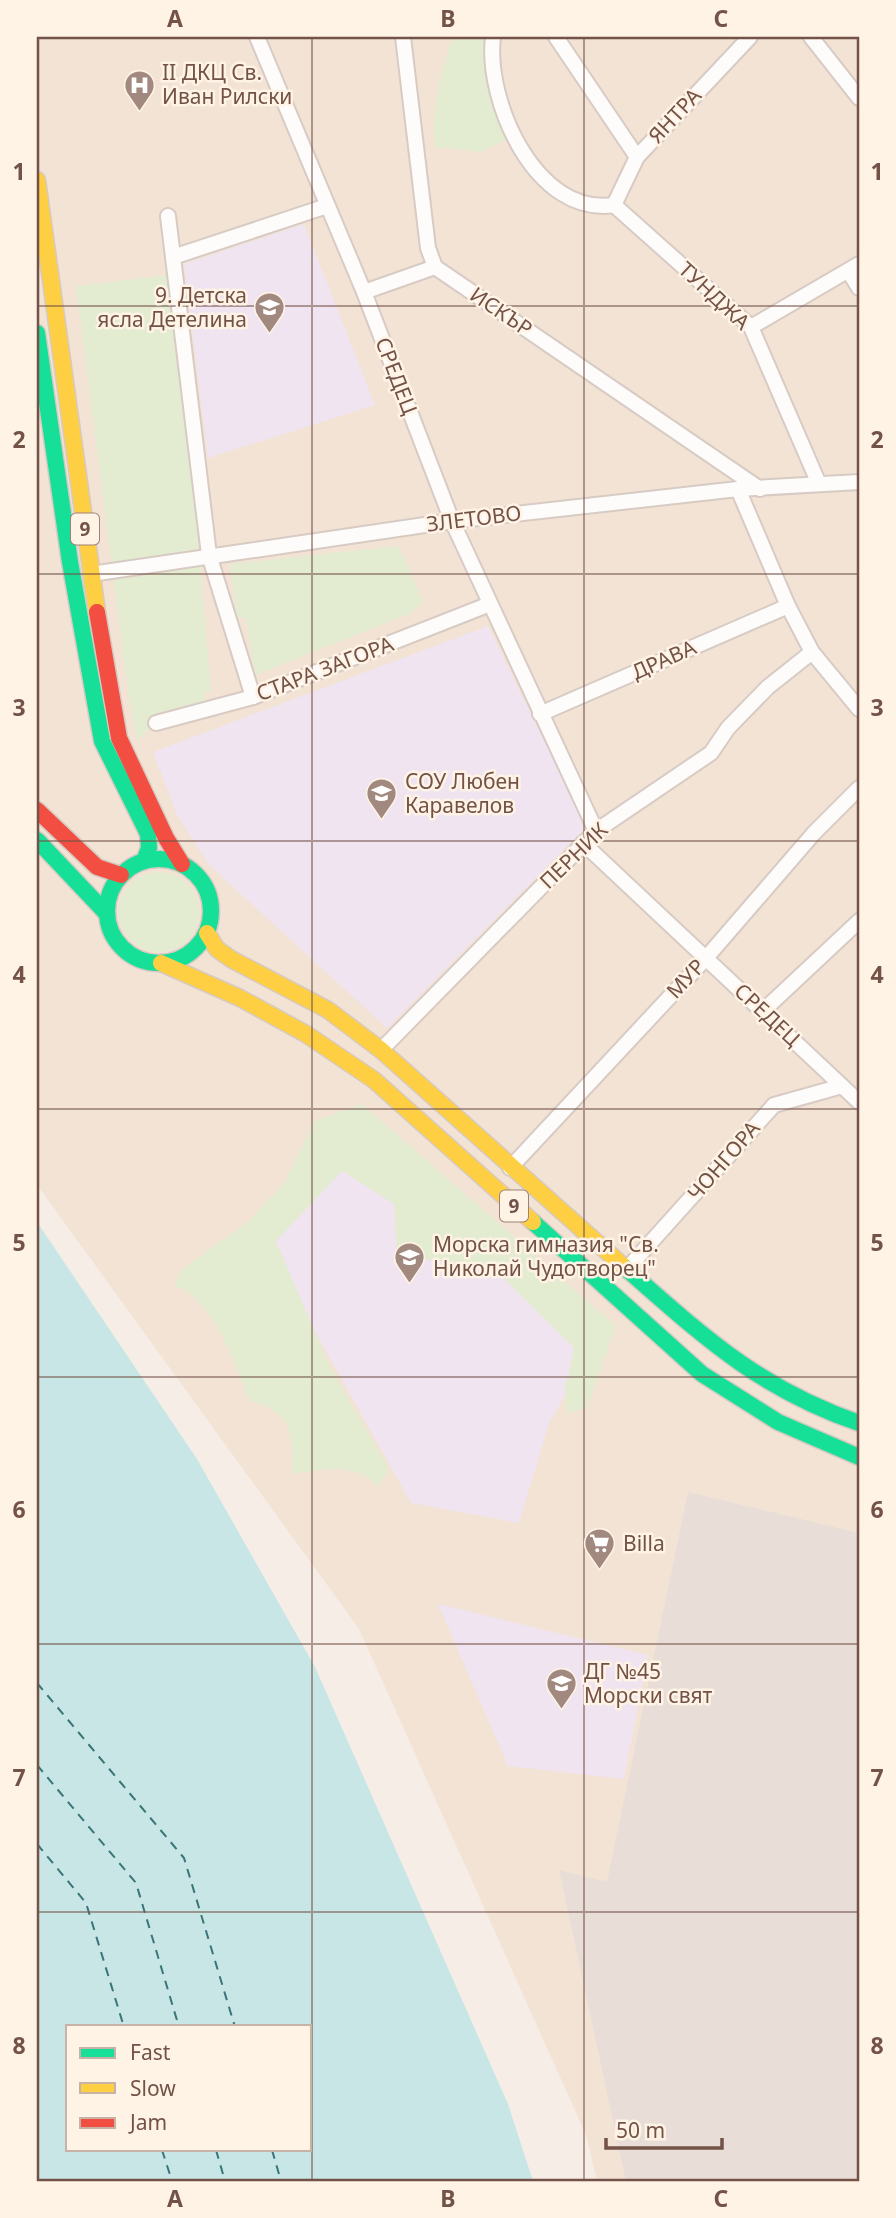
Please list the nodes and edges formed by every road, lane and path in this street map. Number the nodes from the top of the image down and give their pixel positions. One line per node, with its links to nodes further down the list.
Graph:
1 (257, 37): 11 (street, СРЕДЕЦ)
2 (403, 37): 15 (street)
3 (494, 37): 10 (street)
4 (556, 37): 8 (street)
5 (750, 37): 8 (street, ЯНТРА)
6 (811, 37): 7 (street)
7 (859, 98)
8 (637, 158): 10 (street, ЯНТРА)
9 (37, 180): 13 (main road, 9)
10 (614, 205): 19 (street, ТУНДЖА)
11 (327, 206): 14 (street); 18 (street, СРЕДЕЦ)
12 (167, 216): 14 (street)
13 (40, 236): 27 (main road, 9)
14 (173, 257): 26 (street)
15 (435, 267): 18 (street); 24 (street, ИСКЪР)
16 (854, 268): 17 (street); 19 (street)
17 (859, 288)
18 (364, 292): 25 (street, СРЕДЕЦ)
19 (751, 327): 22 (street, ТУНДЖА)
20 (37, 333): 40 (main road, 9)
21 (859, 482): 22 (street, ЗЛЕТОВО)
22 (819, 484): 24 (street, ЗЛЕТОВО)
23 (738, 489): 24 (street, ЗЛЕТОВО); 25 (street, ЗЛЕТОВО); 29 (street)
24 (760, 489)
25 (452, 521): 26 (street, ЗЛЕТОВО); 28 (street, СРЕДЕЦ)
26 (209, 555): 27 (street, ЗЛЕТОВО); 31 (street)
27 (91, 574): 41 (main road, 9)
28 (490, 604): 31 (street, СТАРА ЗАГОРА); 33 (street, СРЕДЕЦ)
29 (788, 606): 30 (street); 33 (street, ДРАВА)
30 (812, 652): 32 (street); 37 (street, ПЕРНИК)
31 (253, 697): 34 (street, СТАРА ЗАГОРА)
32 (859, 709)
33 (540, 714): 37 (street, СРЕДЕЦ)
34 (156, 723)
35 (859, 788): 46 (street, МУР)
36 (37, 810): 42 (main road)
37 (596, 831): 39 (street, ПЕРНИК)
38 (37, 840): 43 (main road)
39 (583, 844): 46 (street, СРЕДЕЦ); 49 (street, ПЕРНИК)
40 (144, 861): 41 (main road); 42 (main road)
41 (182, 864): 45 (main road, 9)
42 (121, 875): 43 (main road)
43 (107, 914): 47 (main road, 9)
44 (859, 921): 48 (street)
45 (206, 933): 47 (main road); 49 (main road, 9)
46 (706, 958): 48 (street, СРЕДЕЦ); 52 (street, МУР)
47 (161, 963): 55 (main road, 9)
48 (763, 1011): 50 (street, СРЕДЕЦ)
49 (381, 1050): 52 (main road, 9)
50 (842, 1086): 51 (street, СРЕДЕЦ); 53 (street, ЧОНГОРА)
51 (859, 1101)
52 (510, 1168): 53 (main road, 9)
53 (626, 1270): 54 (main road, 9)
54 (859, 1423)
55 (859, 1458)

